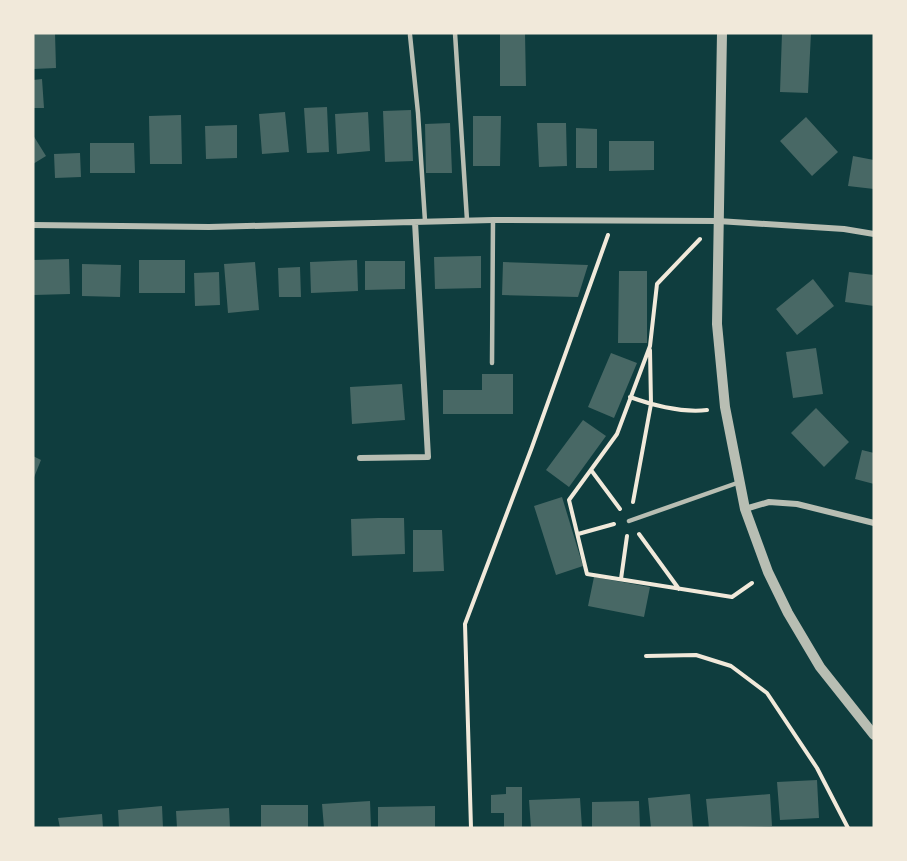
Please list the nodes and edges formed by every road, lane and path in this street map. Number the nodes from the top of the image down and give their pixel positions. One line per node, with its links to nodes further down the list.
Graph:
1 (455, 33): 4 (lane)
2 (722, 33): 8 (street)
3 (411, 35): 7 (lane)
4 (467, 220): 5 (street); 7 (street)
5 (494, 220): 6 (street); 13 (lane)
6 (613, 220): 8 (street); 27 (path)
7 (425, 221): 9 (street)
8 (718, 221): 11 (street); 12 (path); 16 (street)
9 (415, 222): 10 (street); 17 (street)
10 (33, 225)
11 (874, 234)
12 (650, 346): 14 (path); 15 (path)
13 (492, 363)
14 (630, 397): 15 (path); 22 (path)
15 (651, 404): 16 (path); 20 (path)
16 (725, 407): 18 (street)
17 (360, 458)
18 (740, 482): 19 (street); 20 (lane)
19 (745, 509): 21 (street); 23 (street)
20 (629, 521): 22 (path); 24 (path)
21 (874, 523)
22 (577, 534): 24 (path)
23 (768, 572): 24 (path); 26 (street)
24 (621, 579)
25 (646, 656): 28 (path)
26 (874, 735)
27 (471, 828)
28 (848, 828)

